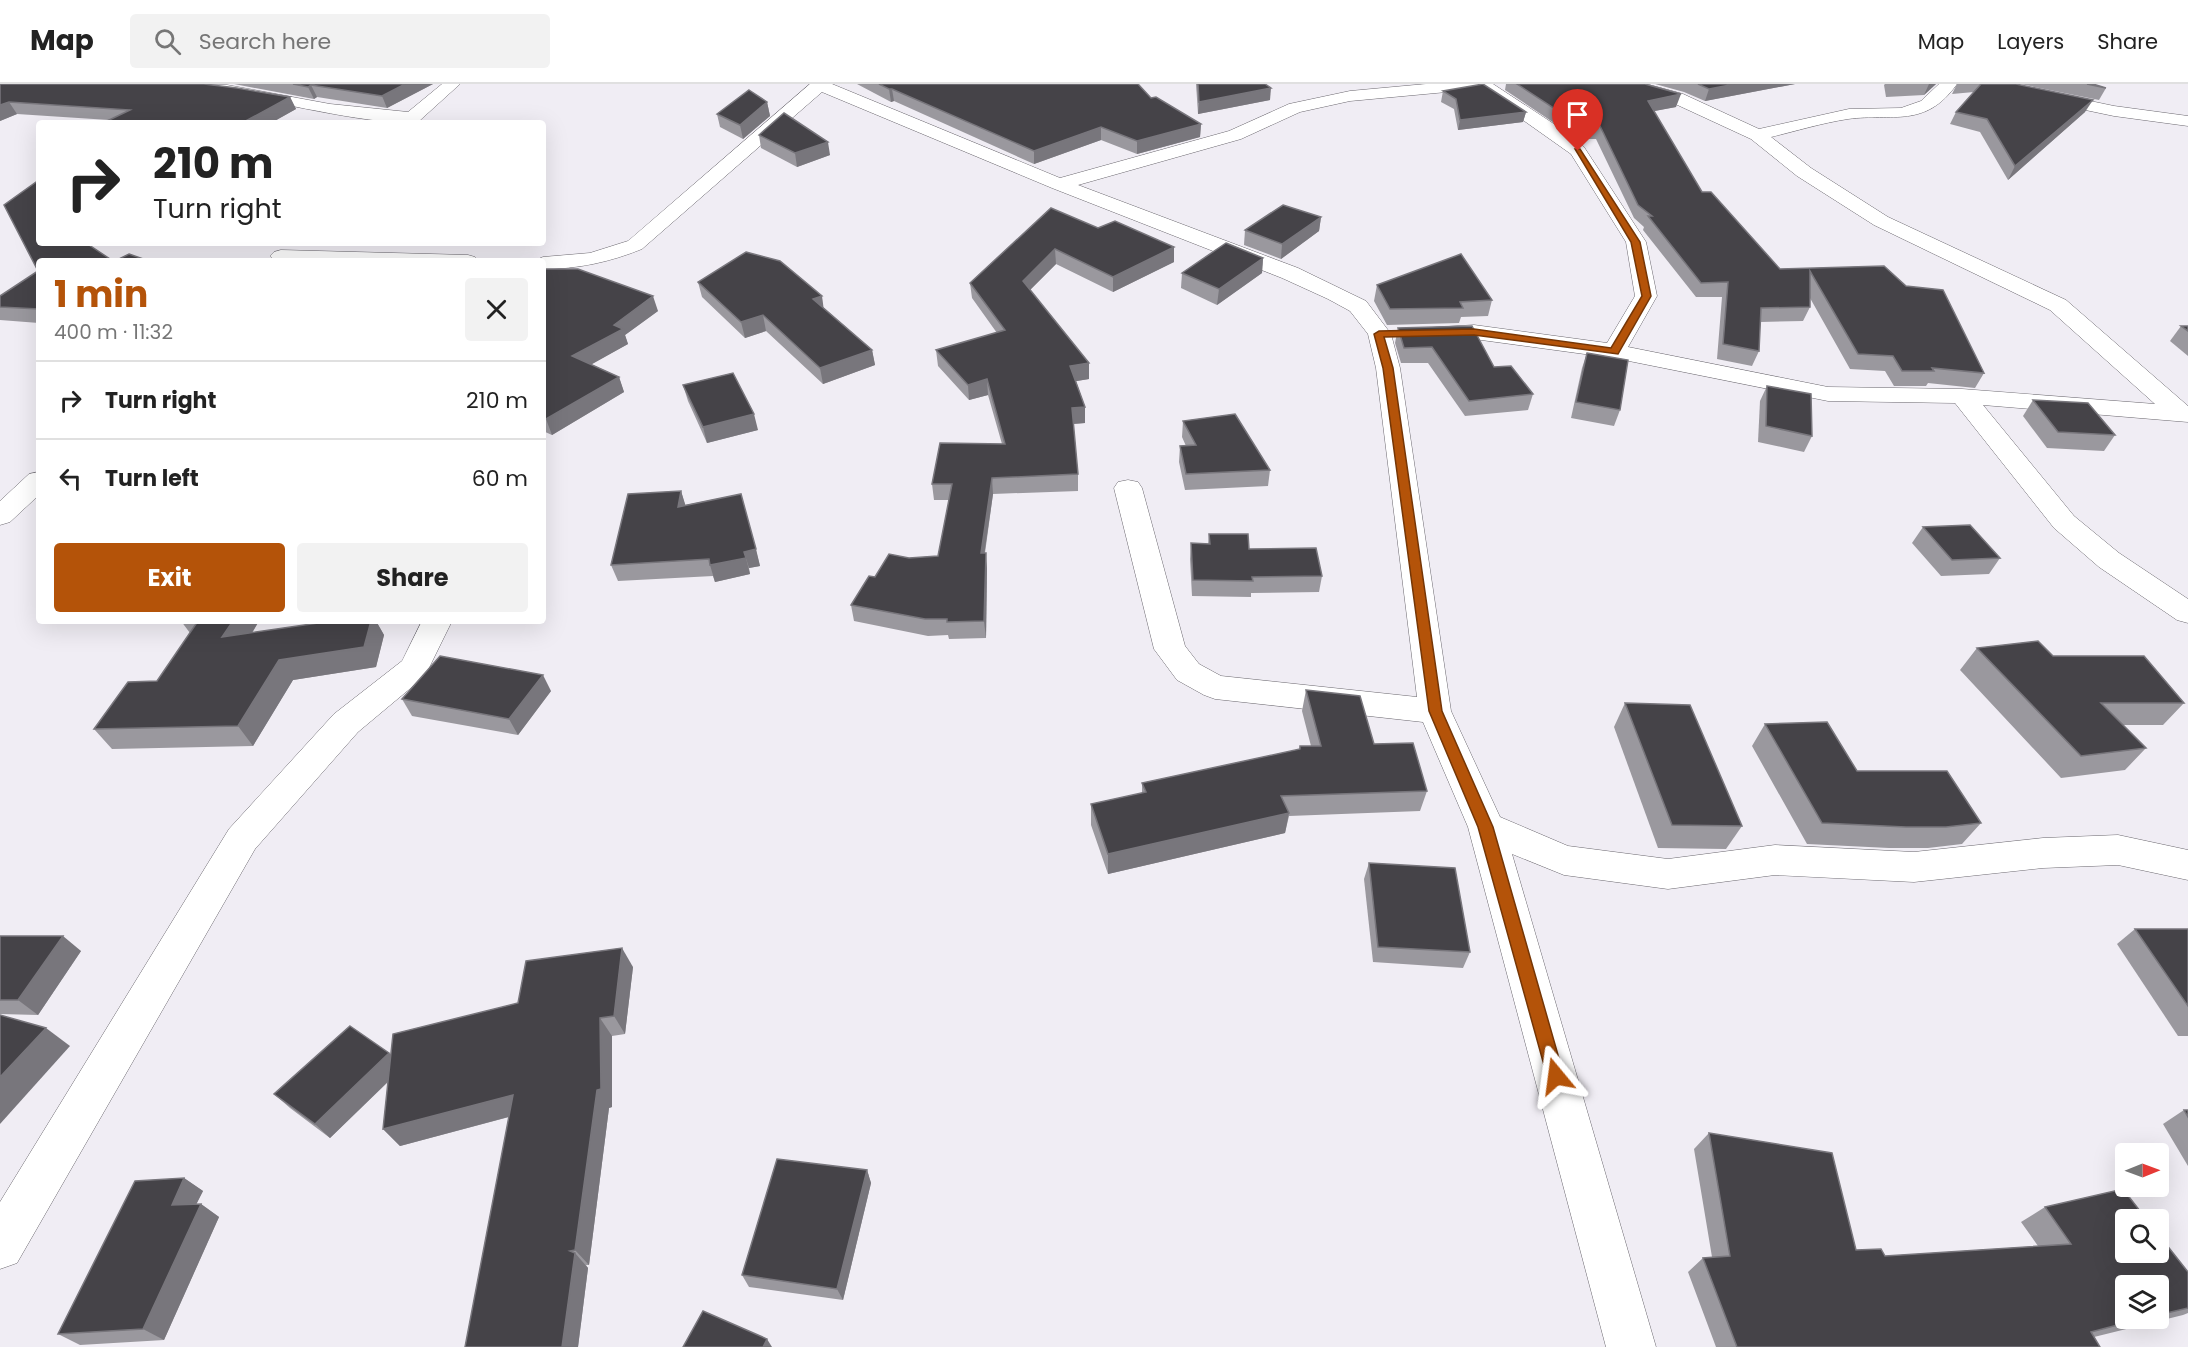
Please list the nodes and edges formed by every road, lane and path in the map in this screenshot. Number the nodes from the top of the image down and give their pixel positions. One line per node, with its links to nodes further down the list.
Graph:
1 (173, 84): 8 (street)
2 (452, 84): 8 (street)
3 (1480, 84): 11 (street); 16 (street)
4 (1627, 84): 10 (street)
5 (1949, 84): 10 (street)
6 (1985, 84): 9 (street)
7 (819, 85): 11 (street); 14 (street)
8 (409, 120)
9 (2188, 121)
10 (1757, 135): 18 (street)
11 (1059, 184): 15 (street)
12 (284, 254): 13 (street)
13 (389, 258)
14 (546, 263)
15 (1399, 334): 16 (street); 24 (street)
16 (1614, 351): 17 (street)
17 (1962, 396): 18 (street); 22 (street)
18 (2184, 413)
19 (36, 483): 21 (street)
20 (1128, 488): 24 (street)
21 (0, 516)
22 (2188, 613)
23 (436, 624): 27 (street)
24 (1436, 711): 25 (street)
25 (1486, 827): 26 (street); 28 (street)
26 (2188, 865)
27 (0, 1246)
28 (1631, 1347)

